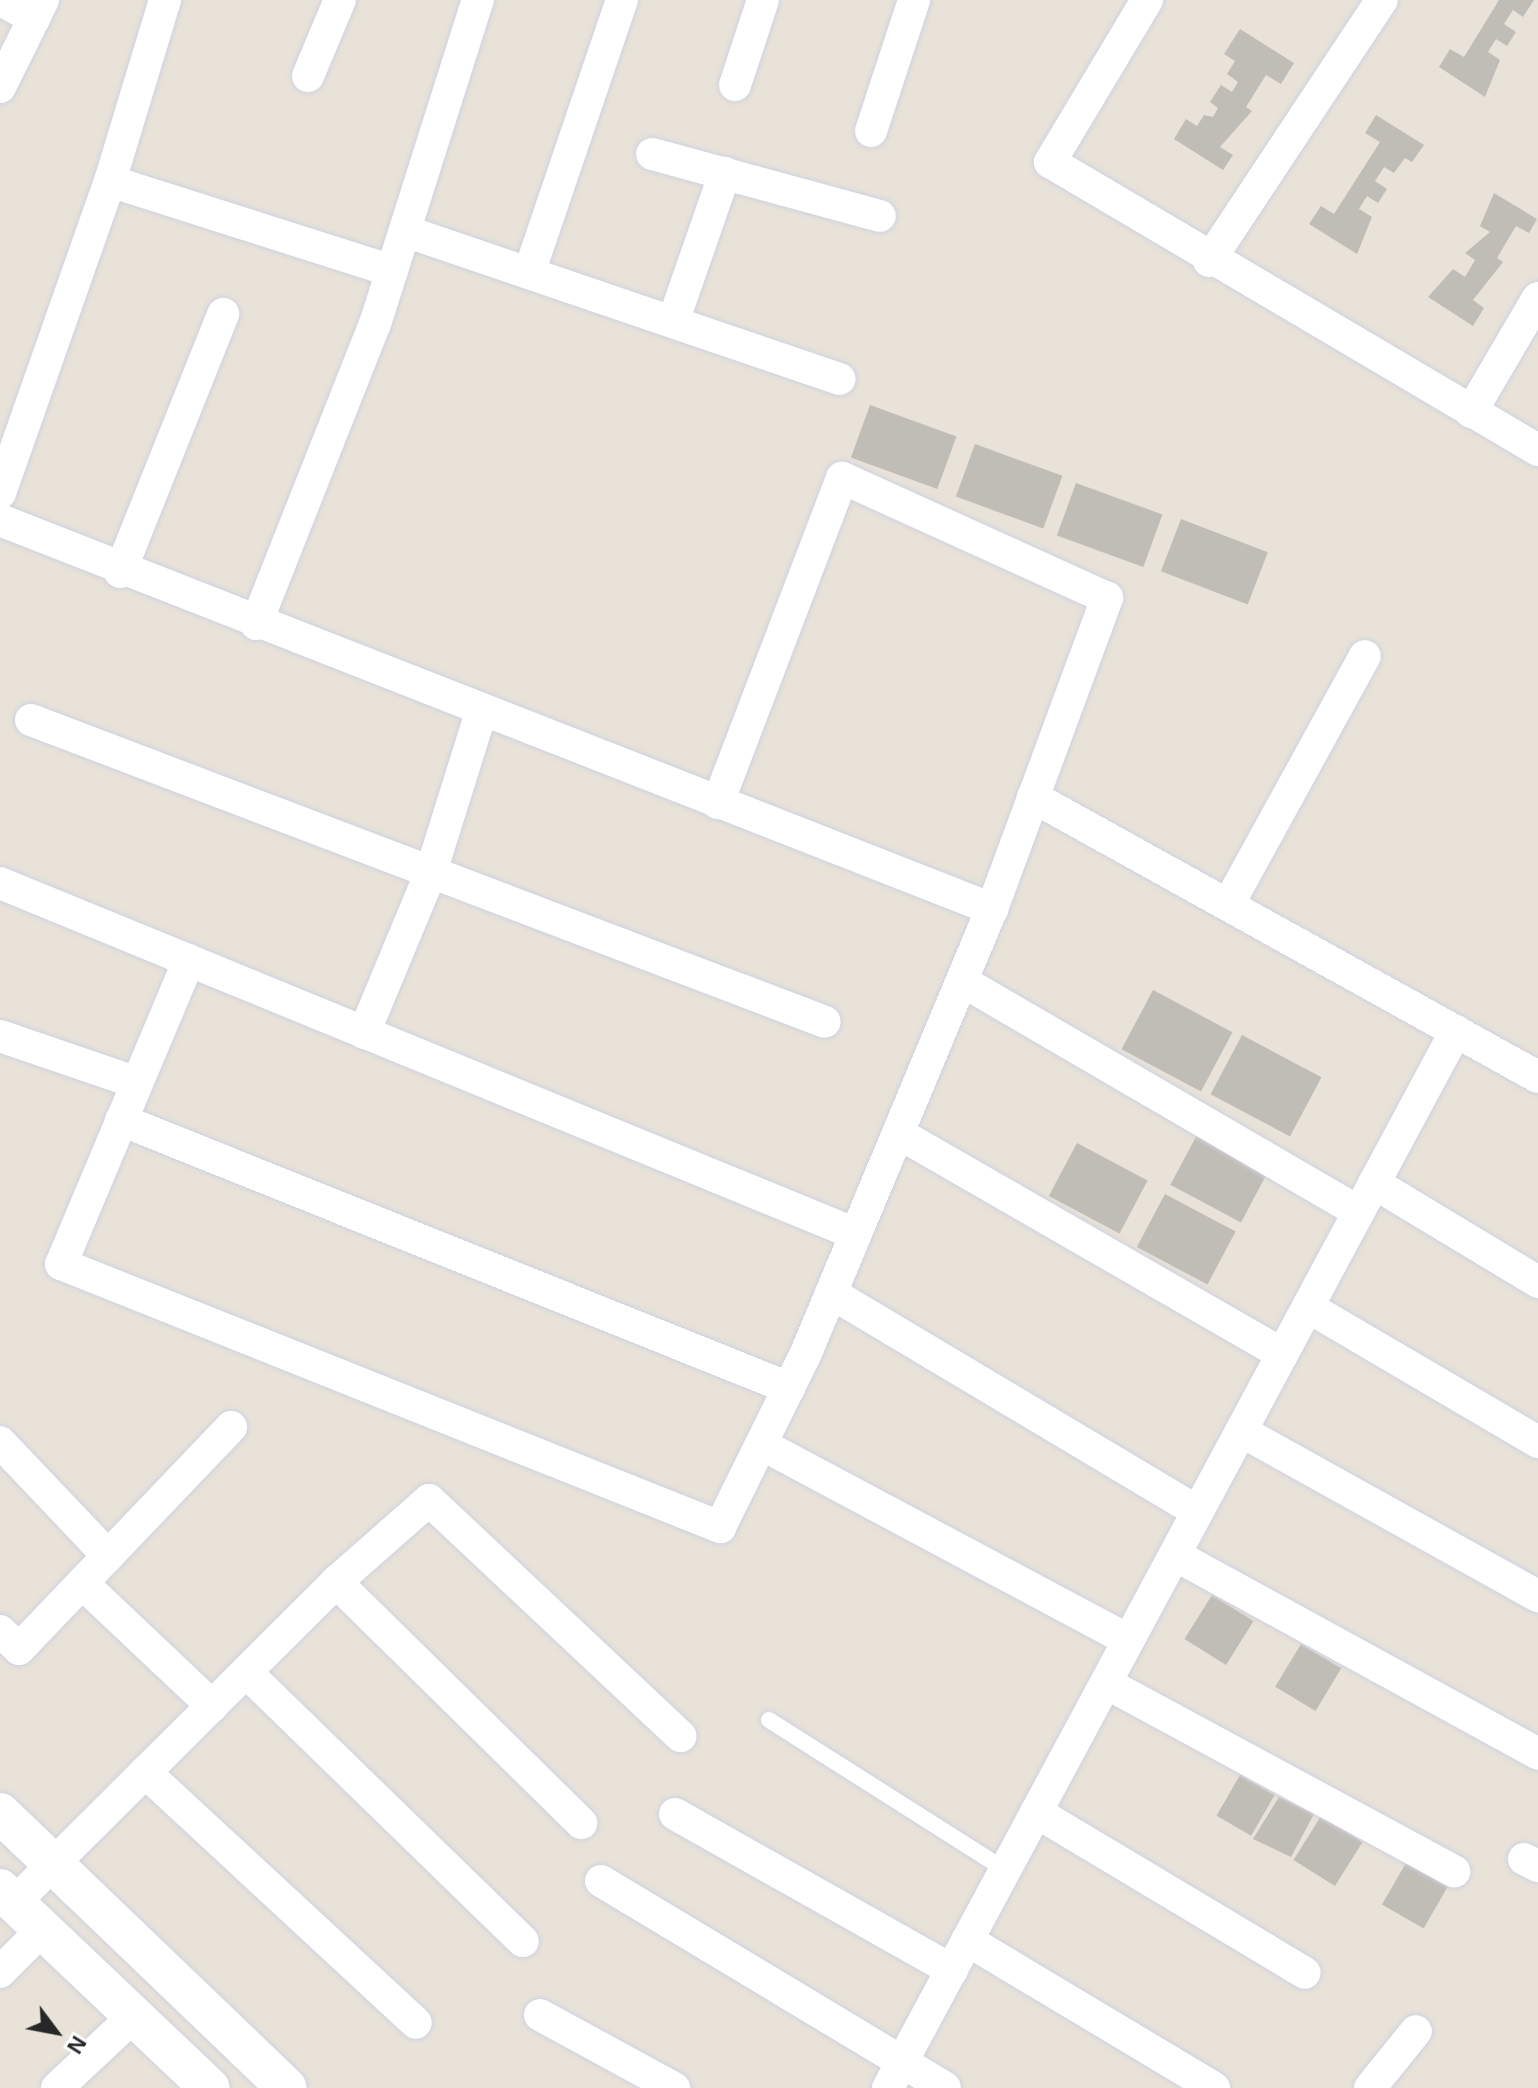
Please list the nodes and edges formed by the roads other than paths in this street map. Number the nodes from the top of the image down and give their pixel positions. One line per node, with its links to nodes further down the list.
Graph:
1 (1, 0): 10 (street)
2 (165, 0): 17 (street)
3 (340, 0): 11 (street)
4 (478, 0): 19 (street)
5 (622, 0): 22 (street)
6 (763, 0): 12 (street)
7 (914, 0): 14 (street)
8 (1147, 0): 20 (street)
9 (1382, 0): 20 (street)
10 (38, 9): 13 (street)
11 (308, 76)
12 (735, 85)
13 (0, 87)
14 (871, 131)
15 (652, 154): 16 (street)
16 (725, 173): 18 (street); 25 (street)
17 (110, 181): 21 (street); 29 (street)
18 (880, 216)
19 (405, 231): 21 (street); 22 (street)
20 (1209, 261): 27 (street)
21 (392, 271): 32 (street)
22 (529, 273): 25 (street)
23 (1537, 301): 27 (street)
24 (223, 314): 31 (street)
25 (673, 322): 26 (street)
26 (840, 379)
27 (1471, 412): 28 (street)
28 (1538, 450)
29 (0, 493)
30 (0, 520): 31 (street)
31 (120, 572): 32 (street)
32 (256, 624): 34 (street)
33 (1365, 656): 40 (street)
34 (481, 712): 37 (street); 38 (street)
35 (31, 720): 38 (street)
36 (1033, 797): 37 (street); 40 (street); 41 (street)
37 (718, 803): 41 (street)
38 (431, 872): 44 (street); 46 (street)
39 (0, 883): 42 (street)
40 (1228, 905): 45 (street)
41 (992, 909): 43 (street)
42 (189, 960): 46 (street); 49 (street)
43 (962, 981): 51 (street); 53 (street)
44 (825, 1022)
45 (1456, 1031): 48 (street); 52 (street)
46 (364, 1033): 54 (street)
47 (0, 1036): 49 (street)
48 (1538, 1077)
49 (137, 1083): 50 (street)
50 (121, 1120): 59 (street); 64 (street)
51 (898, 1133): 54 (street); 58 (street)
52 (1374, 1183): 53 (street); 55 (street)
53 (1359, 1212): 57 (street)
54 (856, 1234): 56 (street)
55 (1538, 1282)
56 (831, 1293): 59 (street); 65 (street)
57 (1308, 1307): 58 (street); 63 (street)
58 (1282, 1354): 61 (street)
59 (789, 1388): 64 (street)
60 (231, 1427): 67 (street)
61 (1241, 1431): 65 (street); 70 (street)
62 (0, 1442): 67 (street)
63 (1538, 1442)
64 (761, 1444): 72 (street)
65 (1198, 1512): 66 (street)
66 (1175, 1555): 72 (street); 78 (street)
67 (108, 1556): 69 (street)
68 (336, 1582): 73 (street); 77 (street); 83 (street)
69 (82, 1583): 71 (street); 75 (street)
70 (1538, 1596)
71 (0, 1631)
72 (1128, 1640): 74 (street)
73 (246, 1672): 75 (street); 91 (street)
74 (1106, 1683): 80 (street); 86 (street)
75 (212, 1706): 79 (street)
76 (769, 1720): 85 (lane)
77 (680, 1736)
78 (1538, 1754)
79 (145, 1772): 84 (street); 97 (street)
80 (1036, 1812): 85 (street); 94 (street)
81 (0, 1813): 84 (street)
82 (675, 1814): 92 (street)
83 (581, 1823)
84 (55, 1862): 88 (street); 102 (street)
85 (1005, 1870): 90 (street)
86 (1454, 1871)
87 (601, 1881): 99 (street)
88 (7, 1896): 89 (street)
89 (42, 1930): 93 (street); 96 (street)
90 (967, 1940): 92 (street); 105 (street)
91 (523, 1941)
92 (952, 1970): 99 (street)
93 (0, 1972)
94 (1305, 1973)
95 (540, 2015): 103 (street)
96 (134, 2016): 100 (street); 101 (street)
97 (416, 2023)
98 (1416, 2031): 106 (street)
99 (894, 2076): 104 (street)
100 (57, 2088)
101 (210, 2088)
102 (287, 2088)
103 (674, 2088)
104 (945, 2088)
105 (1214, 2088)
106 (1370, 2088)

